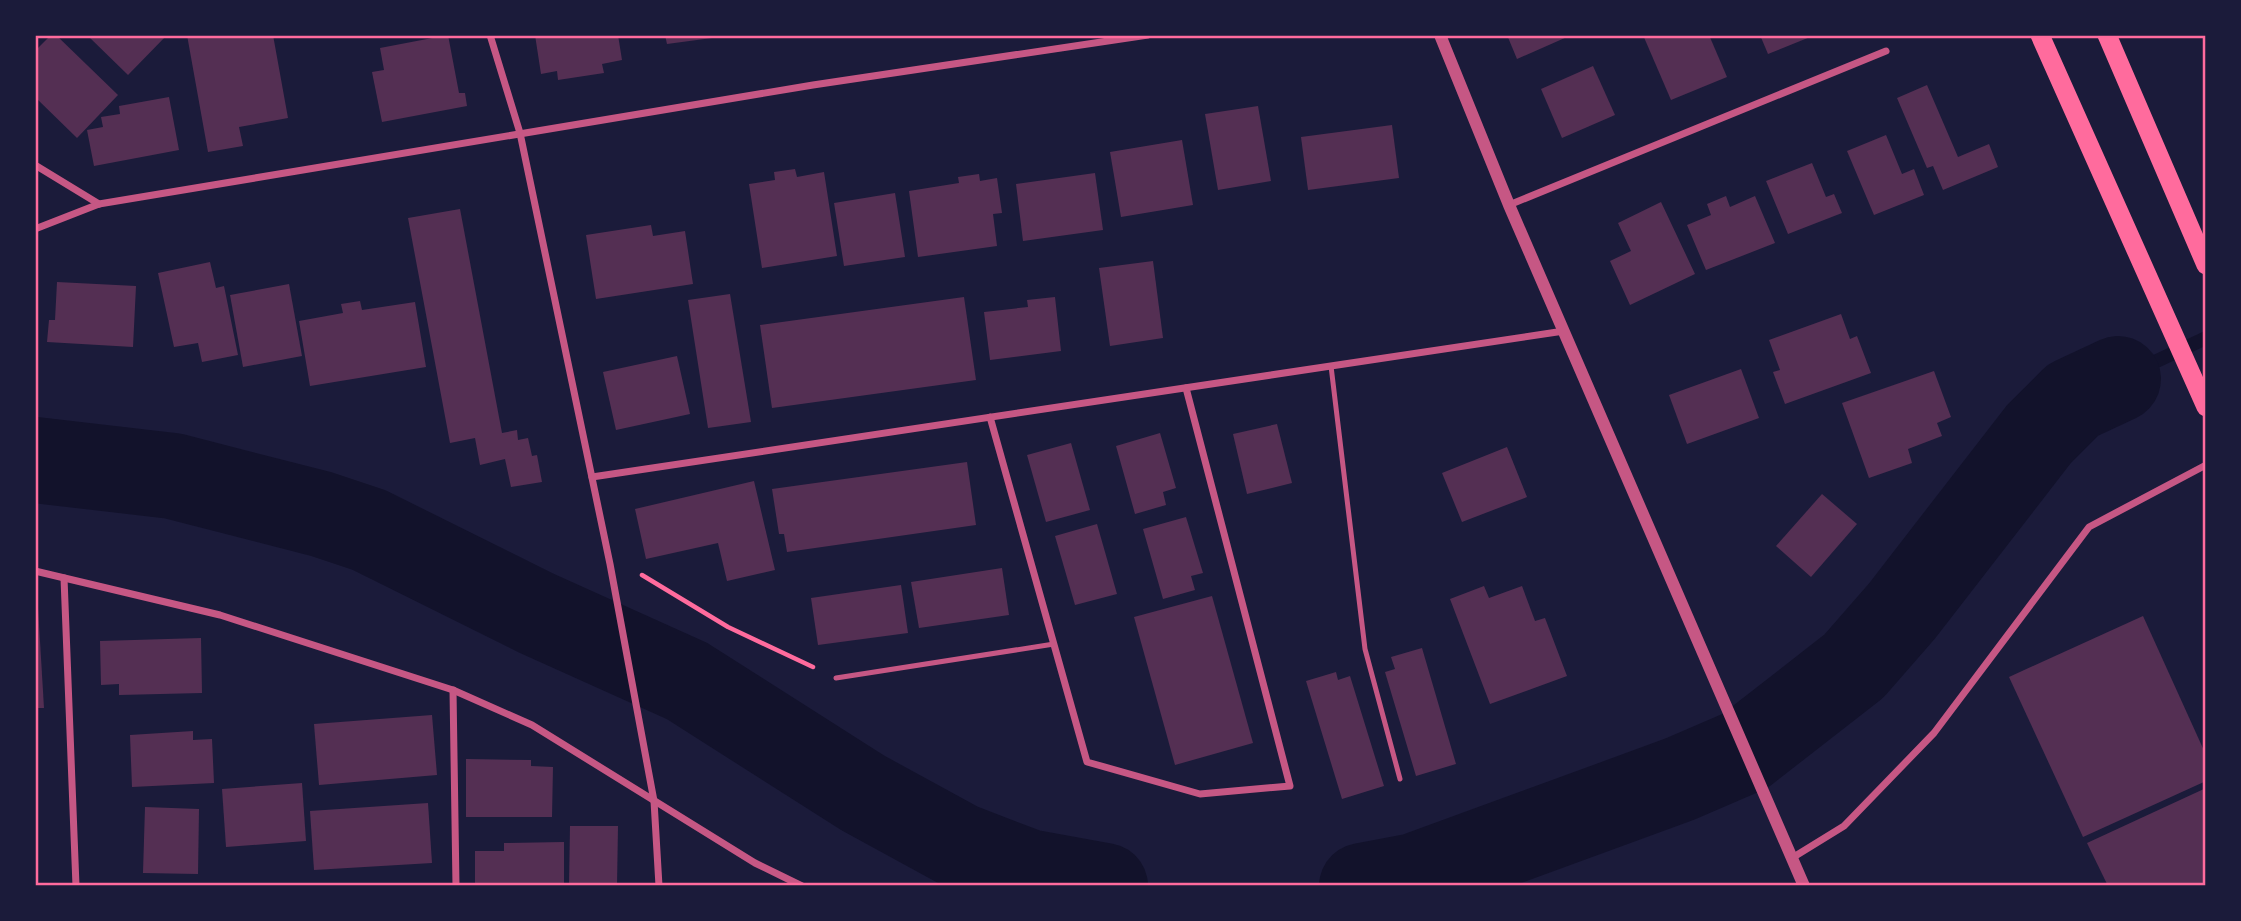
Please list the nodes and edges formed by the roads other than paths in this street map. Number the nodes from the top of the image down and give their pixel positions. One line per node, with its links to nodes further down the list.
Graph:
1 (490, 35): 7 (street)
2 (1148, 35): 7 (street)
3 (1440, 35): 10 (street)
4 (2040, 35): 16 (highway)
5 (2107, 35): 12 (highway)
6 (1886, 51): 10 (street)
7 (520, 133): 9 (street); 19 (street)
8 (35, 165): 9 (street)
9 (99, 204): 11 (street)
10 (1509, 205): 13 (street)
11 (35, 229)
12 (2206, 264)
13 (1564, 331): 14 (street); 27 (street)
14 (1331, 366): 15 (street); 25 (lane)
15 (1186, 388): 17 (street); 22 (street)
16 (2206, 407)
17 (990, 417): 19 (street); 22 (street)
18 (2206, 465): 27 (street)
19 (592, 477): 26 (street)
20 (35, 571): 21 (street)
21 (64, 578): 24 (street); 28 (street)
22 (1054, 644): 23 (lane)
23 (836, 678)
24 (453, 690): 26 (street); 29 (street)
25 (1400, 779)
26 (654, 801): 30 (street); 31 (street)
27 (1792, 858): 32 (street)
28 (76, 886)
29 (456, 886)
30 (659, 886)
31 (802, 886)
32 (1804, 886)

